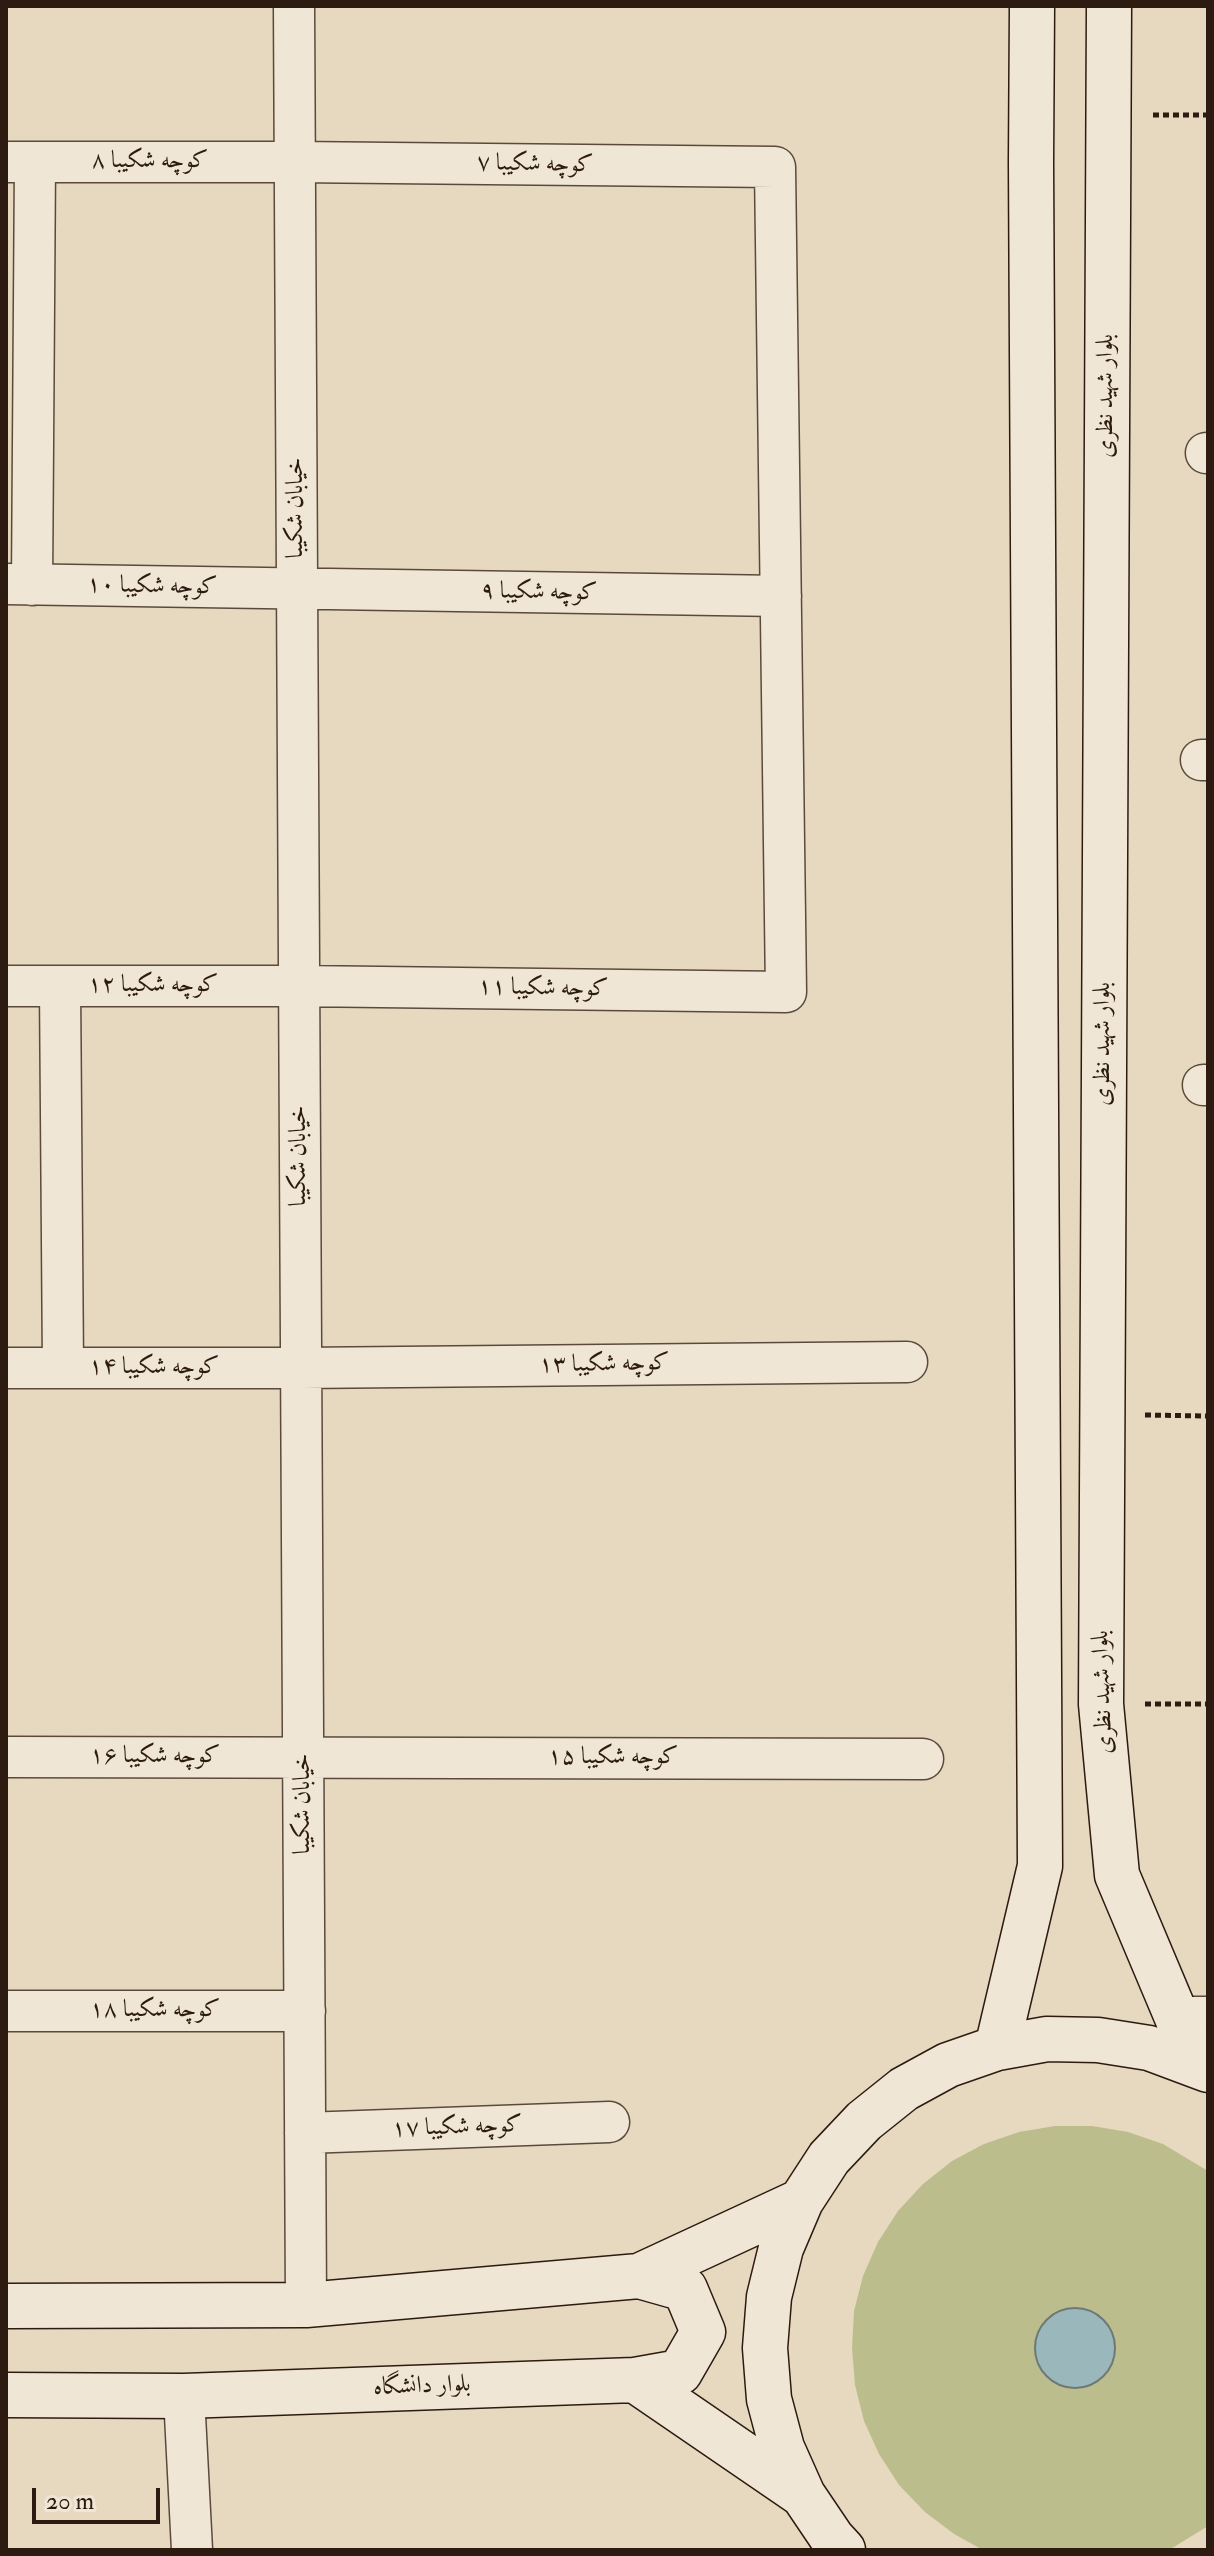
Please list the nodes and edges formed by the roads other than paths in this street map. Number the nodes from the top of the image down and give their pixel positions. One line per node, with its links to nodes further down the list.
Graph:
1 (294, 6): 5 (street, خیابان شکیبا)
2 (1032, 6): 22 (main road)
3 (1109, 6): 21 (main road, بلوار شهید نظری)
4 (21, 162): 5 (street, کوچه شکیبا ۸); 6 (street)
5 (295, 162): 7 (street, خیابان شکیبا); 8 (street, کوچه شکیبا ۷)
6 (19, 585): 7 (street, کوچه شکیبا ۱۰)
7 (297, 589): 8 (street, کوچه شکیبا ۹); 11 (street, خیابان شکیبا)
8 (781, 596): 11 (street, کوچه شکیبا ۱۱)
9 (6, 986): 10 (street, کوچه شکیبا ۱۲)
10 (60, 986): 11 (street, کوچه شکیبا ۱۲); 14 (street)
11 (299, 986): 15 (street, خیابان شکیبا)
12 (907, 1362): 15 (street, کوچه شکیبا ۱۳)
13 (6, 1368): 14 (street, کوچه شکیبا ۱۴)
14 (63, 1368): 15 (street, کوچه شکیبا ۱۴)
15 (301, 1368): 17 (street, خیابان شکیبا)
16 (6, 1757): 17 (street, کوچه شکیبا ۱۶)
17 (303, 1758): 18 (street, کوچه شکیبا ۱۵); 20 (street, خیابان شکیبا)
18 (923, 1759)
19 (6, 2011): 20 (street, کوچه شکیبا ۱۸)
20 (305, 2011): 25 (street, خیابان شکیبا)
21 (1193, 2017): 23 (main road, بلوار شهید نظری)
22 (997, 2048): 23 (main road); 26 (main road)
23 (1203, 2068)
24 (609, 2122): 25 (street, کوچه شکیبا ۱۷)
25 (305, 2133): 28 (street, خیابان شکیبا)
26 (801, 2201): 27 (main road); 33 (main road)
27 (639, 2276): 28 (main road); 30 (main road, بلوار دانشگاه)
28 (306, 2305): 29 (main road)
29 (6, 2306)
30 (635, 2380): 32 (main road, بلوار دانشگاه); 33 (main road)
31 (6, 2395): 32 (main road, بلوار دانشگاه)
32 (184, 2396): 34 (street)
33 (803, 2495): 35 (main road)
34 (192, 2550)
35 (843, 2550)

